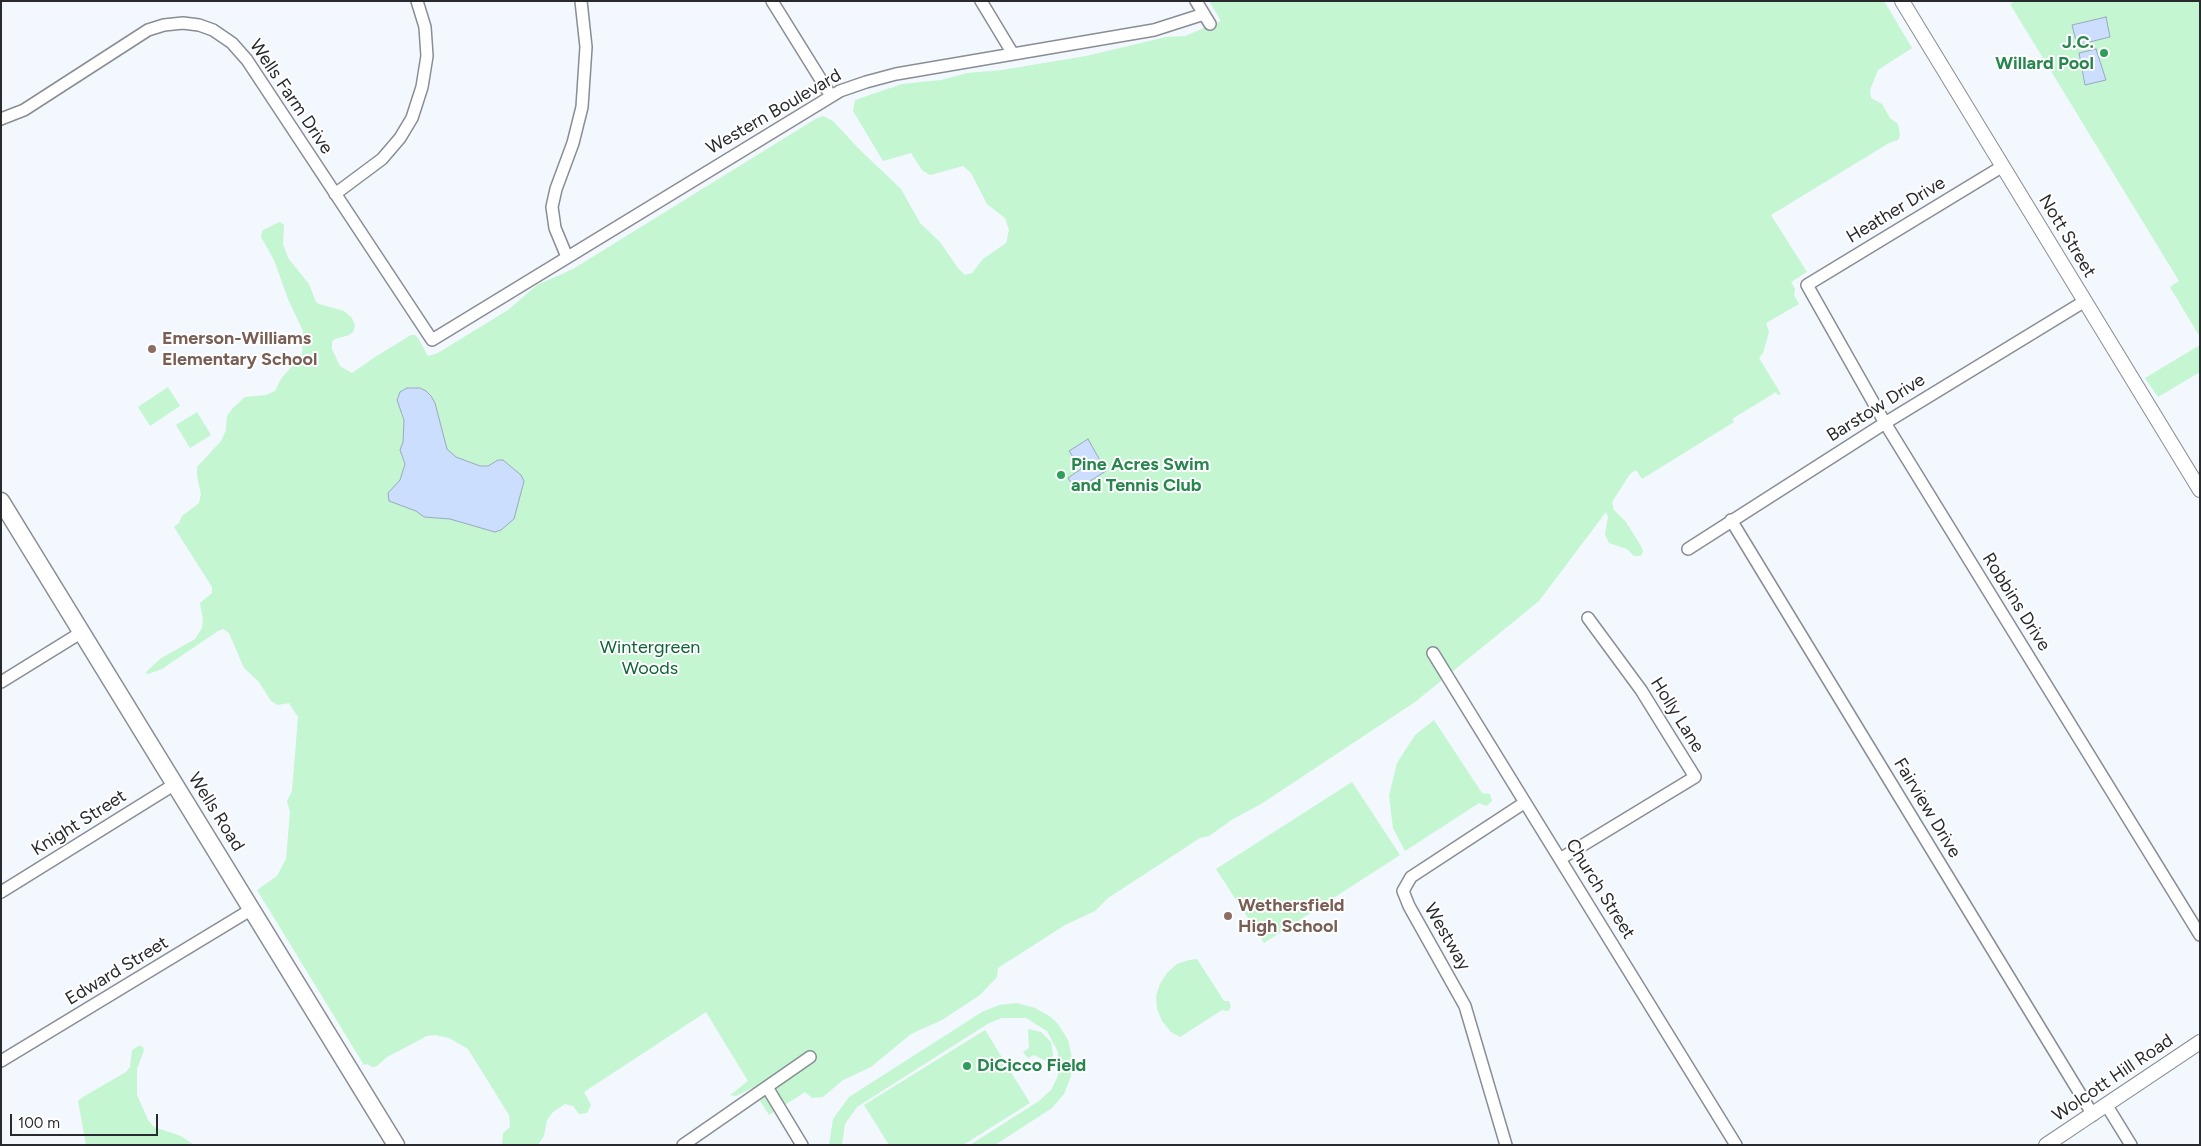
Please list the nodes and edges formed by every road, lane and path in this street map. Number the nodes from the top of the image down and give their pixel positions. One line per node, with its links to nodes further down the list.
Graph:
1 (417, 1): 11 (street)
2 (581, 1): 12 (street)
3 (772, 1): 8 (street)
4 (981, 1): 7 (street)
5 (1196, 1): 7 (street, Western Boulevard)
6 (1902, 1): 10 (street, Nott Street)
7 (1013, 54): 8 (street, Western Boulevard)
8 (831, 96): 12 (street, Western Boulevard)
9 (1, 120): 11 (street, Wells Farm Drive)
10 (2002, 166): 13 (street, Heather Drive); 14 (street, Nott Street)
11 (335, 194): 15 (street, Wells Farm Drive)
12 (567, 257): 15 (street, Western Boulevard)
13 (1808, 285): 16 (street, Robbins Drive)
14 (2085, 301): 16 (street, Barstow Drive); 17 (street, Nott Street)
15 (431, 340)
16 (1885, 423): 19 (street, Barstow Drive); 30 (street, Robbins Drive)
17 (2200, 490)
18 (1, 501): 22 (main road, Wells Road)
19 (1730, 520): 20 (street, Barstow Drive); 36 (street, Fairview Drive)
20 (1688, 549)
21 (1588, 618): 27 (street, Holly Lane)
22 (82, 632): 24 (street); 25 (main road, Wells Road)
23 (1433, 653): 26 (street, Church Street)
24 (1, 682)
25 (175, 784): 28 (street, Knight Street); 29 (main road, Wells Road)
26 (1524, 803): 27 (street, Church Street); 40 (street, Westway)
27 (1560, 859): 41 (street, Church Street)
28 (1, 892)
29 (252, 910): 33 (street, Edward Street); 37 (main road, Wells Road)
30 (2200, 935)
31 (2200, 1042): 35 (street, Wolcott Hill Road)
32 (810, 1057): 34 (street)
33 (1, 1062)
34 (768, 1087): 38 (street); 39 (street)
35 (2107, 1106): 36 (street, Wolcott Hill Road); 43 (street)
36 (2093, 1114): 42 (street, Wolcott Hill Road)
37 (396, 1145)
38 (683, 1145)
39 (802, 1145)
40 (1506, 1145)
41 (1736, 1145)
42 (2046, 1145)
43 (2131, 1145)

